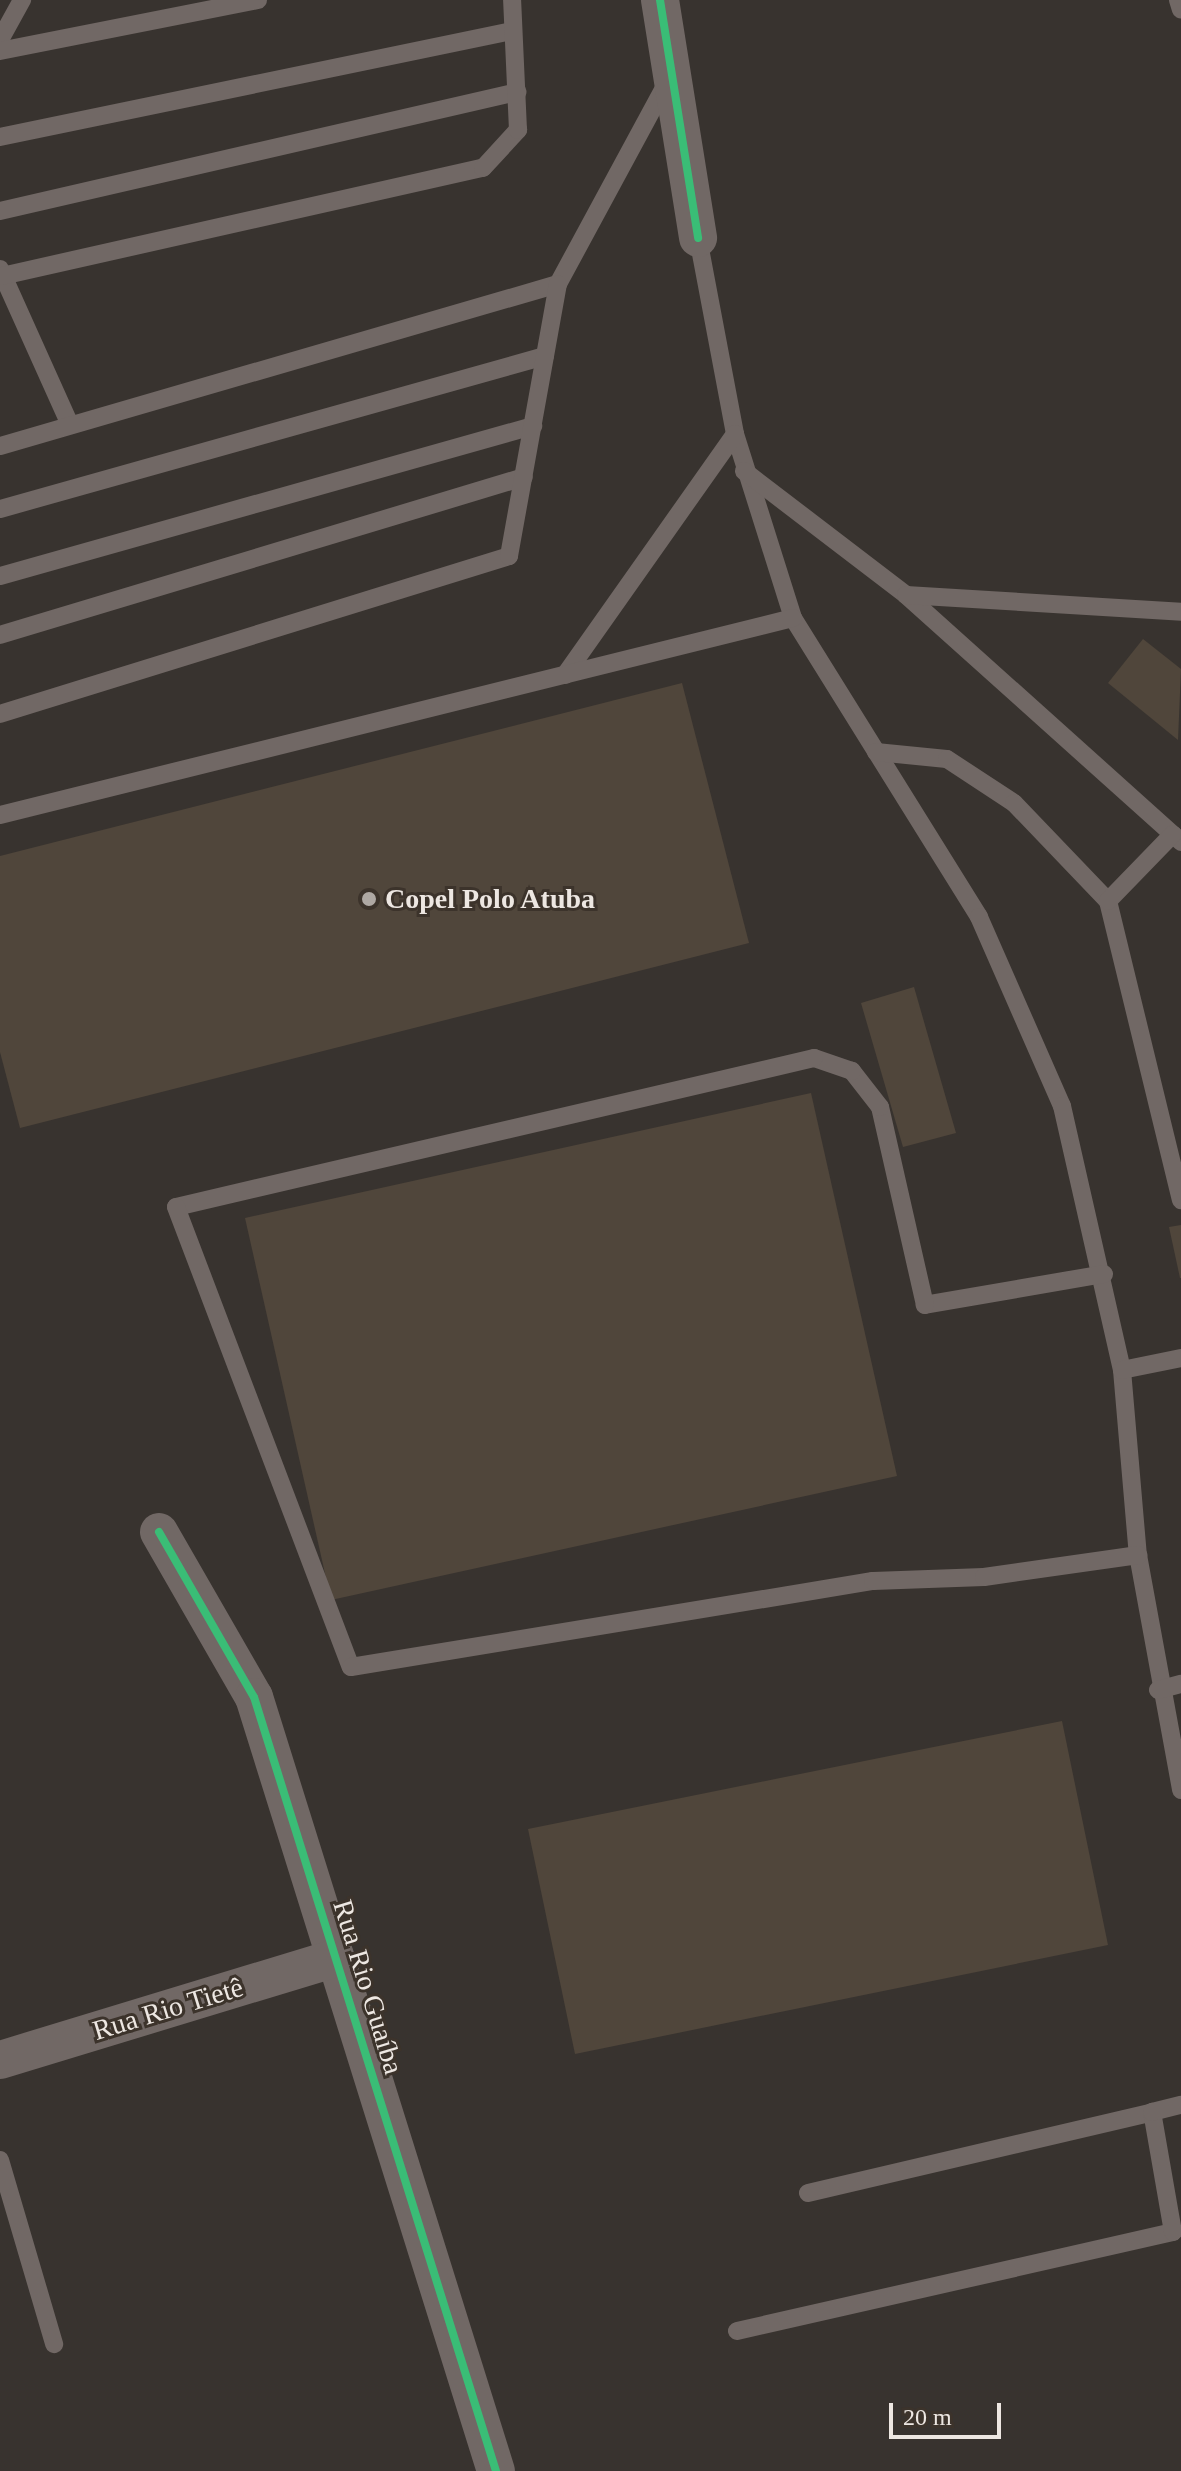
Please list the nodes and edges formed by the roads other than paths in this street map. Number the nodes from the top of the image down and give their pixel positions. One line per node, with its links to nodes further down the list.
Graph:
1 (22, 0): 8 (lane)
2 (258, 0): 9 (lane)
3 (512, 0): 7 (lane)
4 (660, 0): 10 (street)
5 (1178, 0): 6 (lane)
6 (1181, 10)
7 (512, 31): 11 (lane); 12 (lane)
8 (0, 40)
9 (0, 51)
10 (672, 73): 14 (street); 16 (lane)
11 (517, 92): 13 (lane); 15 (lane)
12 (0, 137)
13 (0, 211)
14 (698, 238): 20 (lane)
15 (1, 272): 18 (lane)
16 (558, 284): 17 (lane); 18 (lane)
17 (545, 356): 19 (lane); 24 (lane)
18 (70, 425): 21 (lane)
19 (533, 426): 23 (lane); 25 (lane)
20 (735, 434): 22 (lane); 30 (lane)
21 (0, 446)
22 (744, 471): 26 (lane); 28 (lane)
23 (524, 477): 29 (lane); 31 (lane)
24 (0, 509)
25 (0, 576)
26 (906, 595): 27 (lane); 34 (lane)
27 (1181, 612)
28 (793, 618): 30 (lane); 32 (lane)
29 (0, 635)
30 (565, 675): 33 (lane)
31 (0, 714)
32 (876, 752): 35 (lane); 37 (lane)
33 (0, 815)
34 (1177, 838): 35 (lane)
35 (1108, 901): 36 (lane)
36 (1181, 1200)
37 (1104, 1274): 39 (lane); 41 (lane)
38 (1181, 1358): 39 (lane)
39 (1122, 1370): 41 (lane)
40 (159, 1532): 45 (street, Rua Rio Guaíba)
41 (1138, 1555): 43 (lane)
42 (1181, 1684): 43 (lane)
43 (1158, 1690): 44 (lane)
44 (1181, 1790)
45 (336, 1958): 46 (street, Rua Rio Tietê); 53 (street, Rua Rio Guaíba)
46 (0, 2060)
47 (1181, 2105): 48 (lane)
48 (1152, 2112): 50 (lane); 51 (lane)
49 (0, 2160): 52 (lane)
50 (808, 2193)
51 (737, 2331)
52 (54, 2344)
53 (496, 2471)

